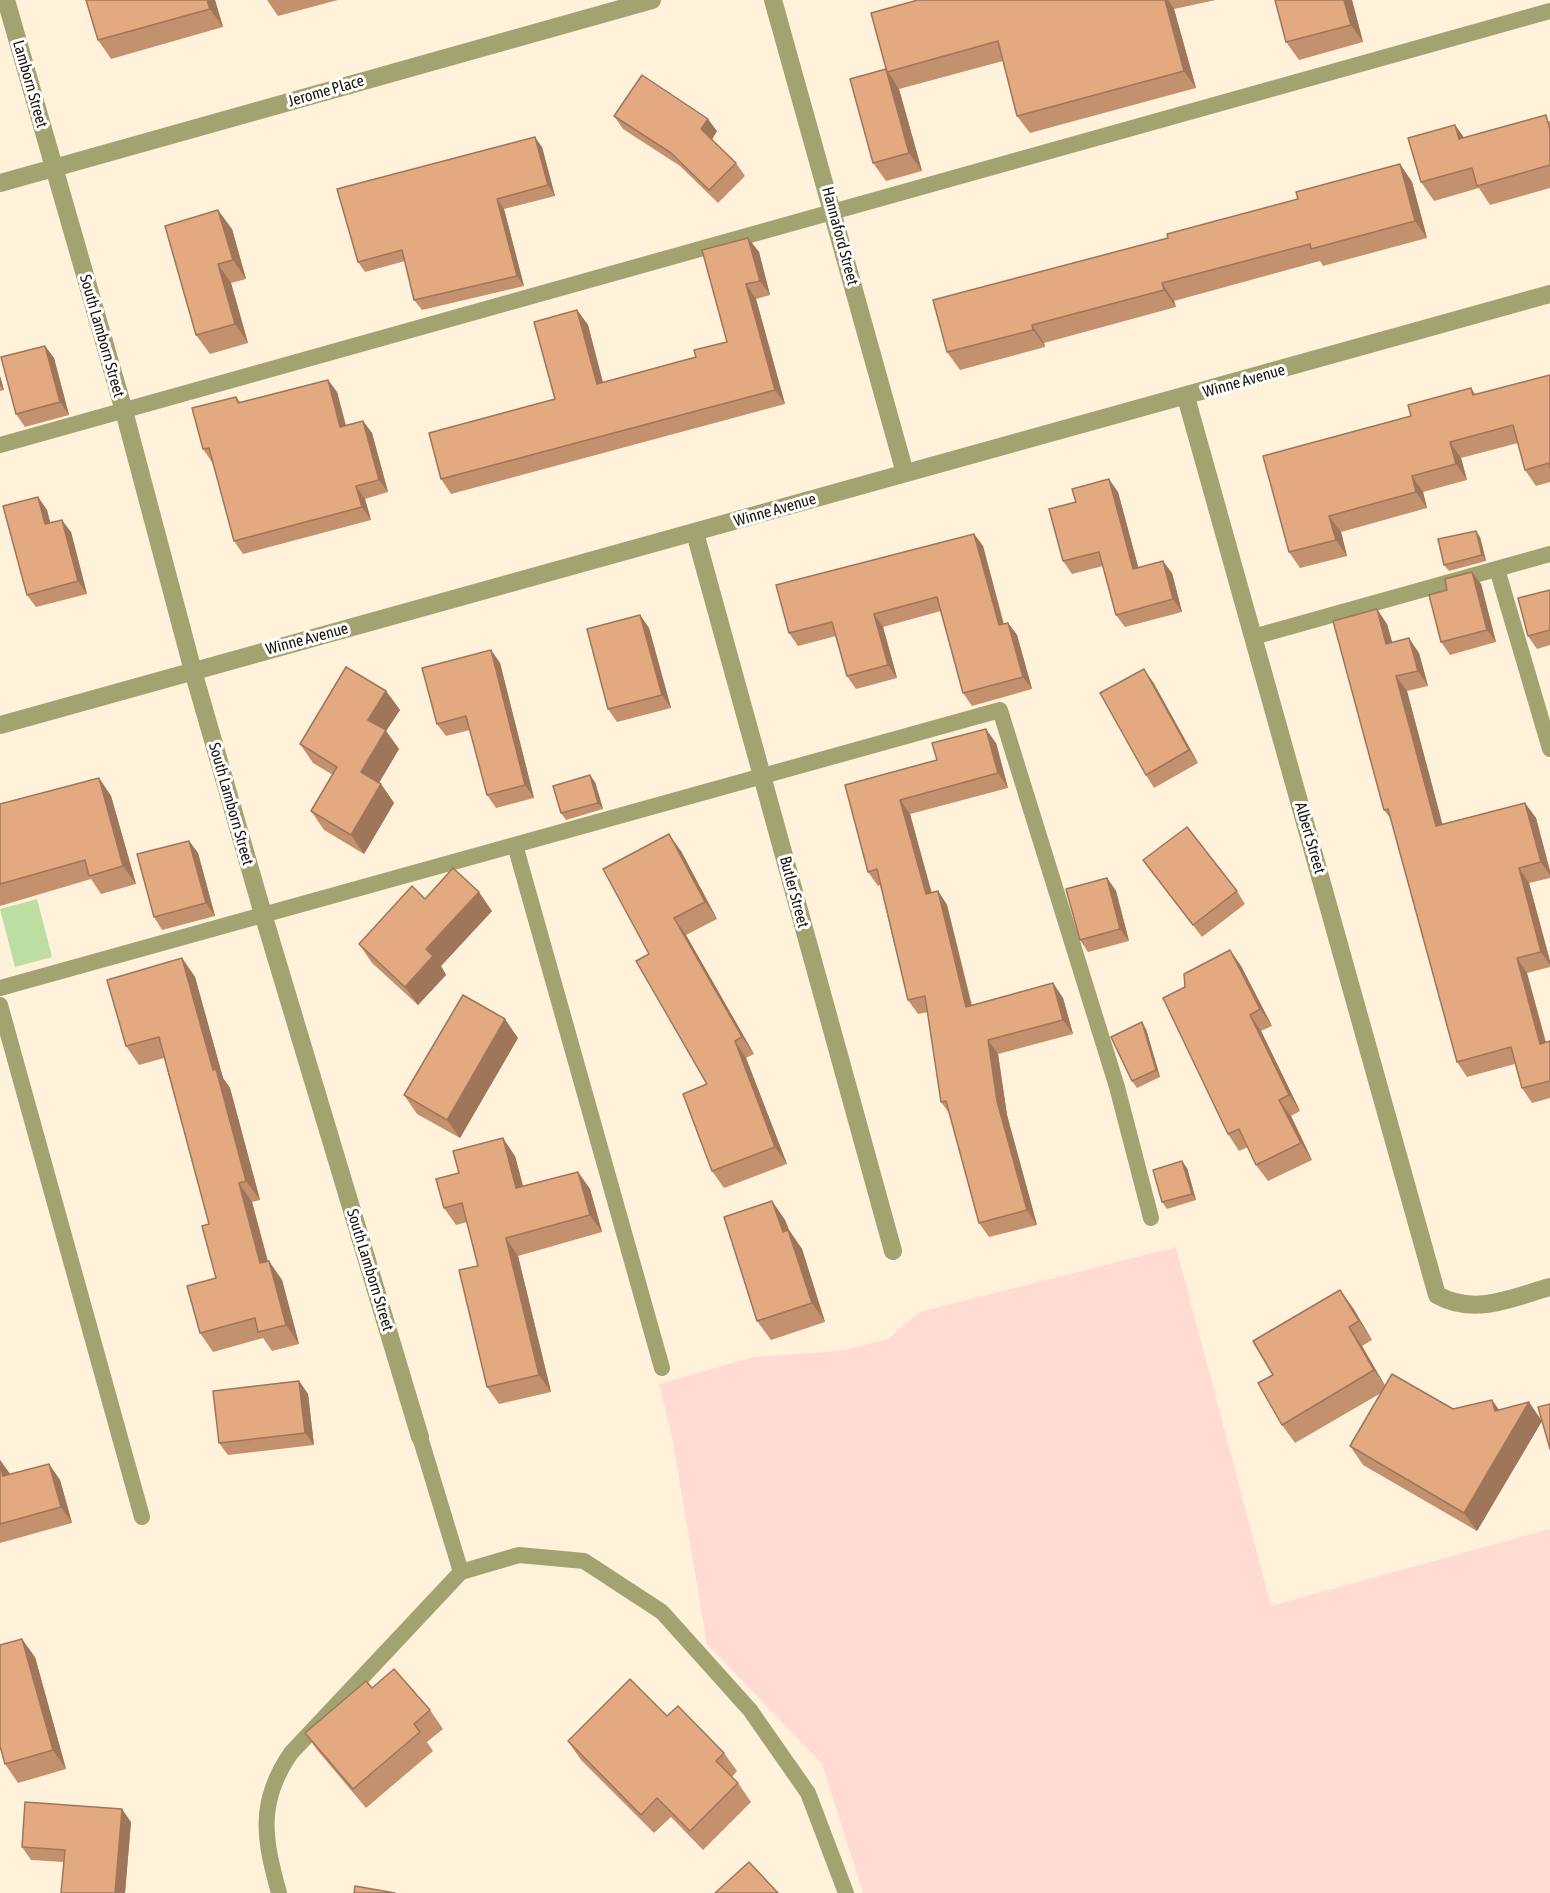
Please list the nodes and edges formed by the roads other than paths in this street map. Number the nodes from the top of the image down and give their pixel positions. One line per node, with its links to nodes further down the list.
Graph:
1 (6, 0): 5 (street, Lamborn Street)
2 (652, 0): 5 (street, Jerome Place)
3 (773, 0): 7 (street, Hannaford Street)
4 (1550, 11): 7 (lane)
5 (53, 168): 6 (street, Jerome Place); 10 (street, South Lamborn Street)
6 (0, 183)
7 (833, 210): 10 (lane); 12 (street, Hannaford Street)
8 (1550, 294): 9 (street, Winne Avenue)
9 (1186, 397): 12 (street, Winne Avenue); 16 (street, Albert Street)
10 (124, 411): 11 (lane); 17 (street, South Lamborn Street)
11 (0, 445)
12 (905, 473): 13 (street, Winne Avenue)
13 (695, 533): 17 (street, Winne Avenue); 20 (street, Butler Street)
14 (1550, 554): 15 (lane)
15 (1497, 569): 16 (lane); 19 (lane)
16 (1253, 637): 27 (street, Albert Street)
17 (193, 670): 18 (street, Winne Avenue); 22 (street, South Lamborn Street)
18 (0, 726)
19 (1550, 749)
20 (762, 776): 21 (lane); 25 (lane); 26 (street, Butler Street)
21 (514, 845): 22 (lane); 28 (lane)
22 (263, 915): 23 (lane); 29 (street, South Lamborn Street)
23 (0, 988)
24 (0, 1005): 30 (lane)
25 (1152, 1218)
26 (893, 1251)
27 (1550, 1287)
28 (662, 1368)
29 (420, 1437): 31 (lane)
30 (142, 1517)
31 (460, 1572): 32 (lane); 33 (lane)
32 (279, 1893)
33 (846, 1893)

